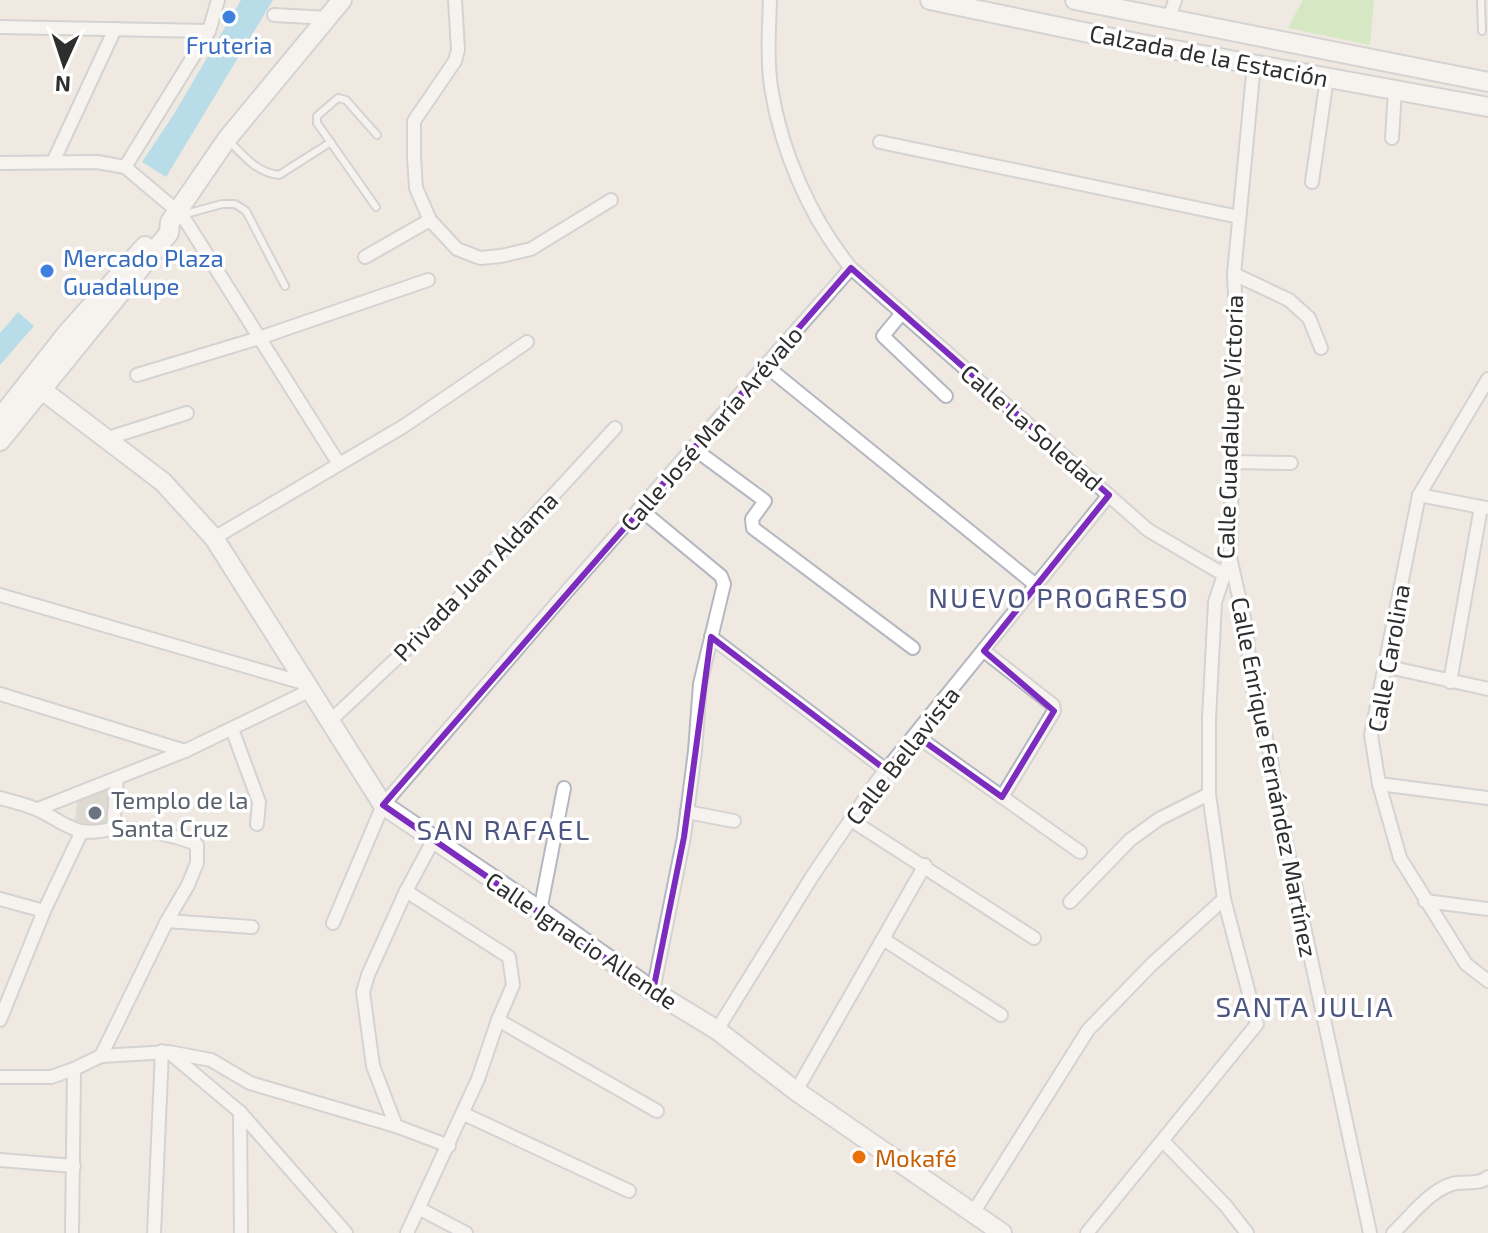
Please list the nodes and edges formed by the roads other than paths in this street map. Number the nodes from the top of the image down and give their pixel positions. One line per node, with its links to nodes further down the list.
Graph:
1 (218, 0): 14 (street)
2 (342, 0): 10 (main road)
3 (455, 0): 35 (street)
4 (770, 0): 37 (street)
5 (930, 0): 16 (main road, Calzada de la Estación)
6 (1075, 0): 11 (main road, Calzada de la Estación)
7 (1175, 0): 11 (street)
8 (1483, 5): 15 (lane)
9 (274, 15): 10 (street)
10 (328, 18): 24 (main road)
11 (1169, 19): 16 (main road); 19 (main road, Calzada de la Estación)
12 (0, 27): 13 (street)
13 (115, 29): 14 (street); 27 (street)
14 (209, 31): 29 (street)
15 (1482, 31)
16 (1137, 43): 17 (main road, Calzada de la Estación)
17 (1254, 64): 18 (main road, Calzada de la Estación); 34 (street, Calle Guadalupe Victoria)
18 (1327, 78): 20 (main road, Calzada de la Estación); 30 (street)
19 (1488, 82)
20 (1395, 90): 21 (main road, Calzada de la Estación); 23 (street)
21 (1488, 107)
22 (377, 135): 25 (lane)
23 (1392, 138)
24 (227, 139): 25 (lane); 33 (main road)
25 (331, 142): 32 (lane)
26 (880, 142): 34 (street)
27 (53, 162): 28 (street); 29 (street)
28 (0, 163)
29 (128, 169): 33 (street)
30 (1312, 182)
31 (611, 200): 35 (street)
32 (376, 207)
33 (176, 216): 40 (lane); 42 (street); 48 (main road)
34 (1239, 217): 38 (street, Calle Guadalupe Victoria)
35 (430, 220): 36 (street)
36 (365, 257)
37 (851, 268): 41 (street, Calle La Soledad); 45 (street, Calle José María Arévalo)
38 (1234, 274): 44 (street); 56 (street, Calle Guadalupe Victoria)
39 (428, 280): 42 (street)
40 (285, 286)
41 (902, 313): 49 (street); 59 (street, Calle La Soledad)
42 (259, 338): 46 (street); 58 (street)
43 (527, 342): 58 (street)
44 (1321, 348)
45 (766, 366): 55 (street, Calle José María Arévalo); 66 (street)
46 (137, 375)
47 (1488, 379): 60 (street, Calle Carolina)
48 (35, 386): 51 (main road); 53 (main road, Calle Ignacio Allende); 54 (main road)
49 (946, 396)
50 (187, 413): 53 (street)
51 (0, 418)
52 (615, 428): 76 (street, Privada Juan Aldama)
53 (105, 439): 63 (main road, Calle Ignacio Allende)
54 (0, 441)
55 (693, 448): 62 (street, Calle José María Arévalo); 69 (street)
56 (1233, 462): 57 (street); 64 (street, Calle Guadalupe Victoria)
57 (1291, 463)
58 (339, 464): 63 (street)
59 (1109, 495): 65 (street, Calle La Soledad); 66 (street, Calle Bellavista)
60 (1419, 495): 61 (street); 71 (street, Calle Carolina)
61 (1484, 508): 72 (street)
62 (640, 509): 68 (street); 88 (street, Calle José María Arévalo)
63 (214, 538): 73 (main road, Calle Ignacio Allende)
64 (1230, 557): 65 (street, Calle Guadalupe Victoria); 138 (street, Calle Enrique Fernández Martínez)
65 (1223, 574): 84 (street, Calle Guadalupe Victoria)
66 (1037, 586): 70 (street, Calle Bellavista)
67 (0, 595): 73 (street)
68 (711, 637): 80 (street); 90 (street)
69 (913, 648)
70 (984, 651): 78 (street, Calle Bellavista); 85 (street)
71 (1384, 666): 72 (street); 82 (street, Calle Carolina)
72 (1450, 682): 74 (street)
73 (309, 687): 76 (main road, Calle Ignacio Allende); 77 (street)
74 (1488, 689)
75 (0, 694): 79 (street)
76 (330, 721): 88 (main road, Calle Ignacio Allende)
77 (232, 729): 79 (street); 93 (street)
78 (915, 735): 80 (street, Calle Bellavista); 85 (street)
79 (185, 751): 81 (street)
80 (886, 770): 91 (street, Calle Bellavista)
81 (117, 778): 89 (street); 94 (street)
82 (1379, 784): 87 (street); 102 (street, Calle Carolina)
83 (564, 788): 106 (street)
84 (1209, 794): 101 (street, Calle Guadalupe Victoria); 103 (street)
85 (1002, 797): 97 (street)
86 (0, 798): 89 (street)
87 (1488, 798)
88 (383, 805): 96 (main road, Calle Ignacio Allende); 108 (street, Calle José María Arévalo)
89 (38, 809): 95 (street)
90 (687, 812): 92 (street); 113 (street)
91 (851, 820): 98 (street); 117 (street, Calle Bellavista)
92 (734, 821)
93 (257, 824)
94 (113, 829): 95 (street); 107 (street)
95 (82, 831): 105 (street)
96 (434, 839): 99 (street); 106 (main road, Calle Ignacio Allende)
97 (1080, 852)
98 (925, 865): 110 (street); 111 (street)
99 (406, 891): 116 (street); 128 (street)
100 (0, 899): 105 (street)
101 (1224, 899): 129 (street, Calle Guadalupe Victoria); 136 (street)
102 (1425, 901): 104 (street); 112 (street, Calle Carolina)
103 (1070, 902)
104 (1488, 909)
105 (44, 911): 115 (street)
106 (540, 911): 113 (main road, Calle Ignacio Allende)
107 (167, 921): 109 (street); 119 (street)
108 (333, 923)
109 (252, 927)
110 (1034, 938)
111 (883, 939): 114 (street); 123 (street)
112 (1488, 981)
113 (653, 991): 117 (main road, Calle Ignacio Allende)
114 (1001, 1015)
115 (0, 1020)
116 (498, 1020): 125 (street); 127 (street)
117 (717, 1030): 123 (main road, Calle Ignacio Allende)
118 (165, 1052): 119 (street); 122 (street); 124 (street); 140 (street)
119 (101, 1056): 120 (street)
120 (74, 1069): 121 (street); 132 (street)
121 (0, 1077)
122 (250, 1083): 124 (street); 128 (street)
123 (796, 1091): 136 (main road, Calle Ignacio Allende)
124 (226, 1098): 126 (street)
125 (657, 1111)
126 (240, 1112): 137 (street); 141 (street)
127 (464, 1114): 130 (street); 134 (street)
128 (396, 1126): 130 (street)
129 (1164, 1142): 147 (street); 148 (street)
130 (449, 1146): 135 (street)
131 (0, 1160): 132 (street)
132 (74, 1166): 139 (street)
133 (1488, 1177): 149 (street)
134 (629, 1191)
135 (420, 1209): 144 (street); 145 (street)
136 (973, 1213): 146 (main road, Calle Ignacio Allende)
137 (330, 1215): 142 (street); 143 (street)
138 (1369, 1232)
139 (72, 1233)
140 (154, 1233)
141 (241, 1233)
142 (329, 1233)
143 (346, 1233)
144 (407, 1233)
145 (466, 1233)
146 (1002, 1233)
147 (1087, 1233)
148 (1247, 1233)
149 (1393, 1233)

